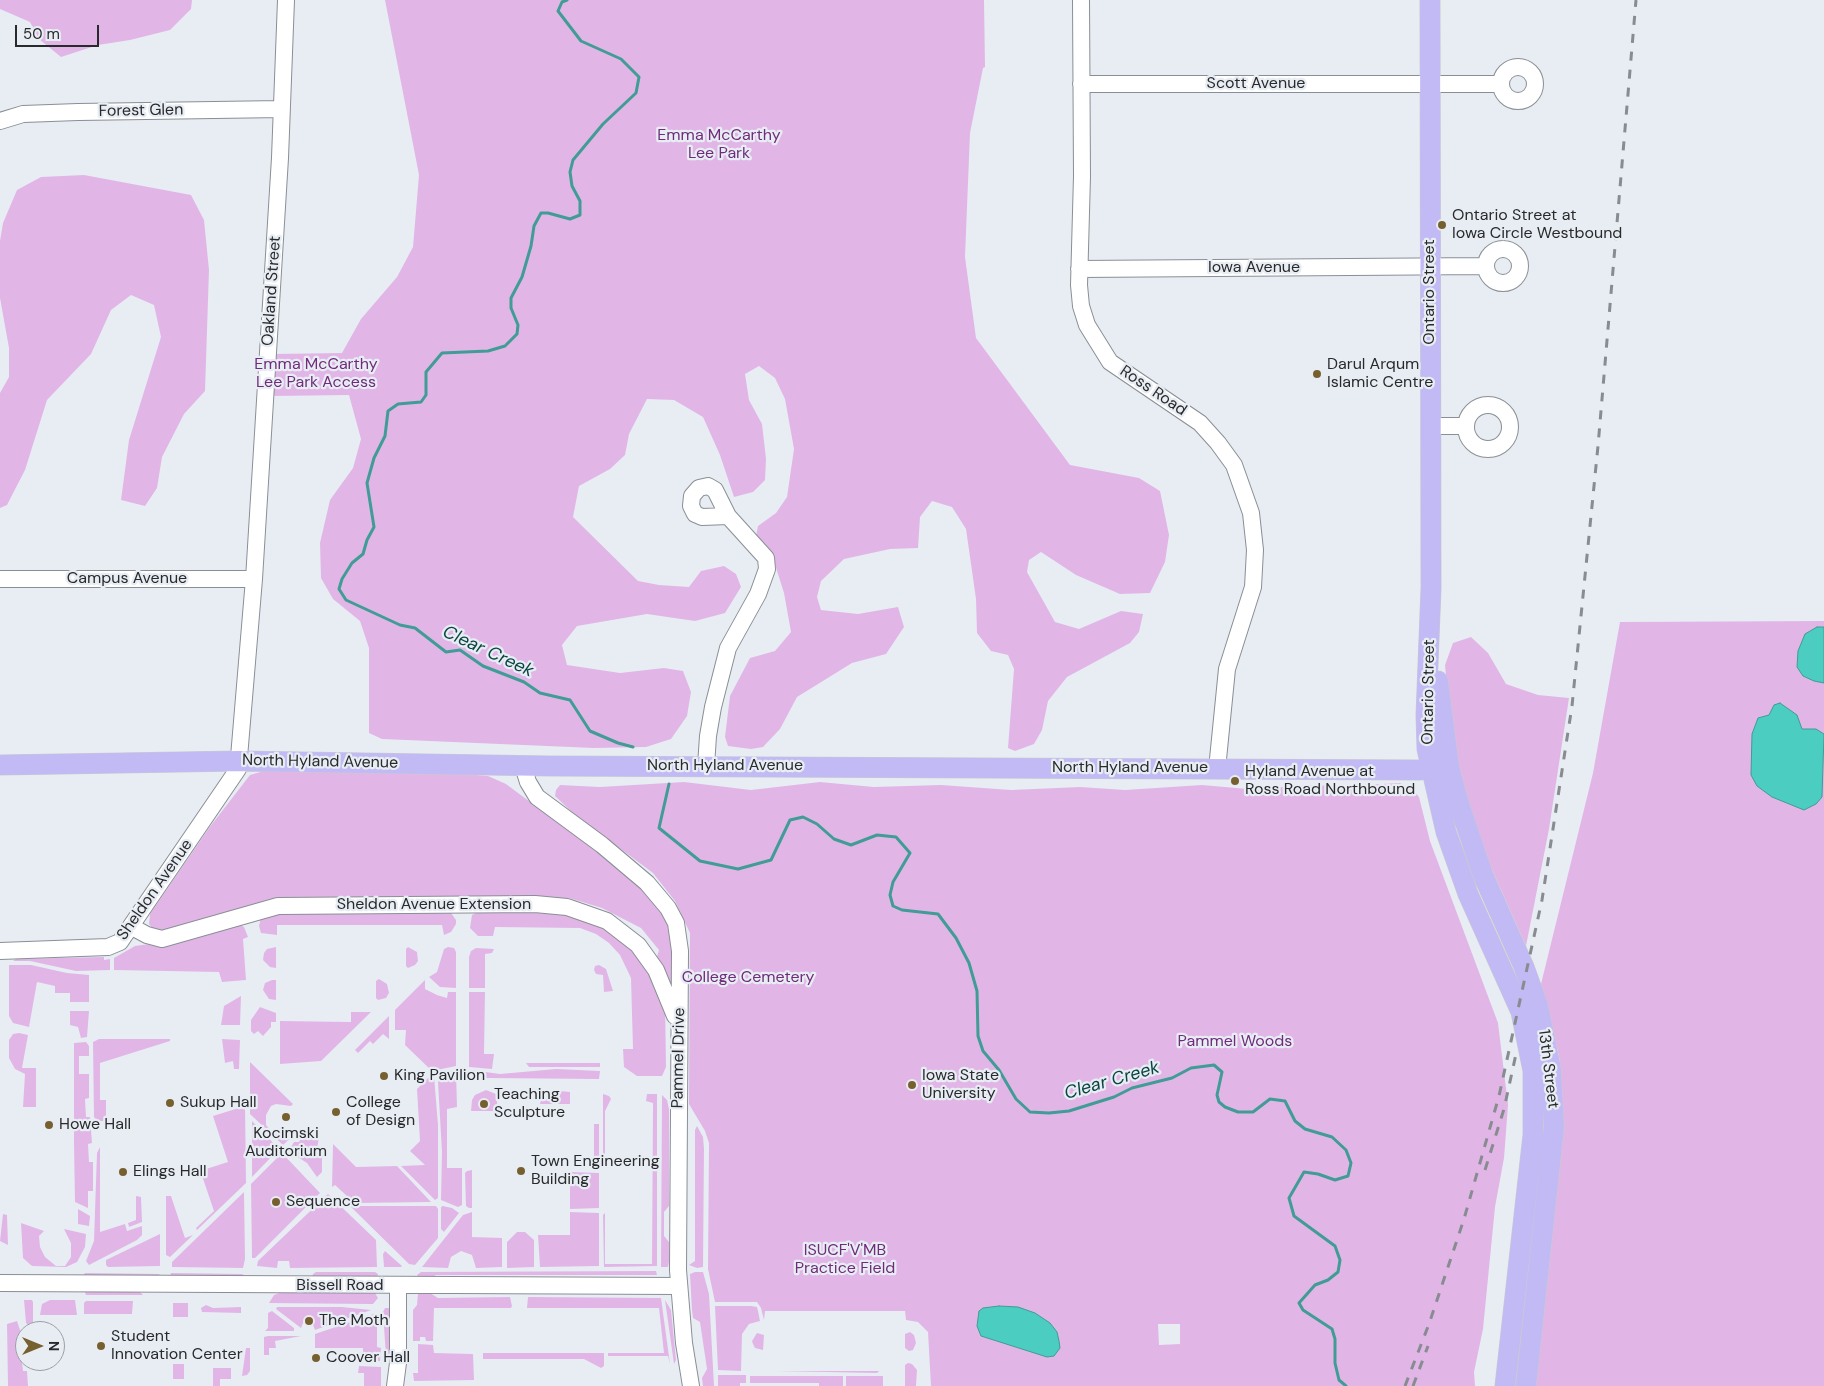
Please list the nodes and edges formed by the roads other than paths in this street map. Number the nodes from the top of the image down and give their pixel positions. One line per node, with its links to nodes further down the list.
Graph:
1 (286, 0): 7 (street, Oakland Street)
2 (1081, 0): 5 (street, Ross Road)
3 (1430, 0): 4 (main road, Ontario Street)
4 (1430, 83): 5 (street, Scott Avenue); 6 (street, Scott Avenue); 9 (main road, Ontario Street)
5 (1082, 84): 11 (street, Ross Road)
6 (1501, 84)
7 (282, 109): 8 (street, Forest Glen); 16 (street, Oakland Street)
8 (0, 121)
9 (1430, 266): 10 (street, Iowa Avenue); 11 (street, Iowa Avenue); 12 (main road, Ontario Street)
10 (1485, 266)
11 (1079, 269): 21 (street, Ross Road)
12 (1431, 426): 13 (street); 22 (main road, Ontario Street)
13 (1465, 426)
14 (728, 516): 20 (street)
15 (0, 579): 16 (street, Campus Avenue)
16 (254, 579): 17 (street, Oakland Street)
17 (239, 761): 18 (main road, North Hyland Avenue); 19 (main road, North Hyland Avenue); 23 (street, Sheldon Avenue)
18 (0, 765)
19 (523, 766): 20 (main road, North Hyland Avenue); 25 (street, Pammel Drive)
20 (706, 766): 21 (main road, North Hyland Avenue)
21 (1217, 769): 22 (main road, North Hyland Avenue)
22 (1440, 769): 33 (main road, 13th Street); 34 (main road, 13th Street)
23 (132, 926): 24 (street, Sheldon Avenue); 25 (street, Sheldon Avenue Extension)
24 (0, 951)
25 (679, 1030): 28 (street, Pammel Drive)
26 (0, 1283): 27 (street, Bissell Road)
27 (398, 1286): 28 (street, Bissell Road); 29 (street)
28 (679, 1286): 32 (street, Pammel Drive)
29 (398, 1363): 30 (street); 31 (street)
30 (395, 1386)
31 (402, 1386)
32 (691, 1386)
33 (1505, 1386)
34 (1526, 1386)

